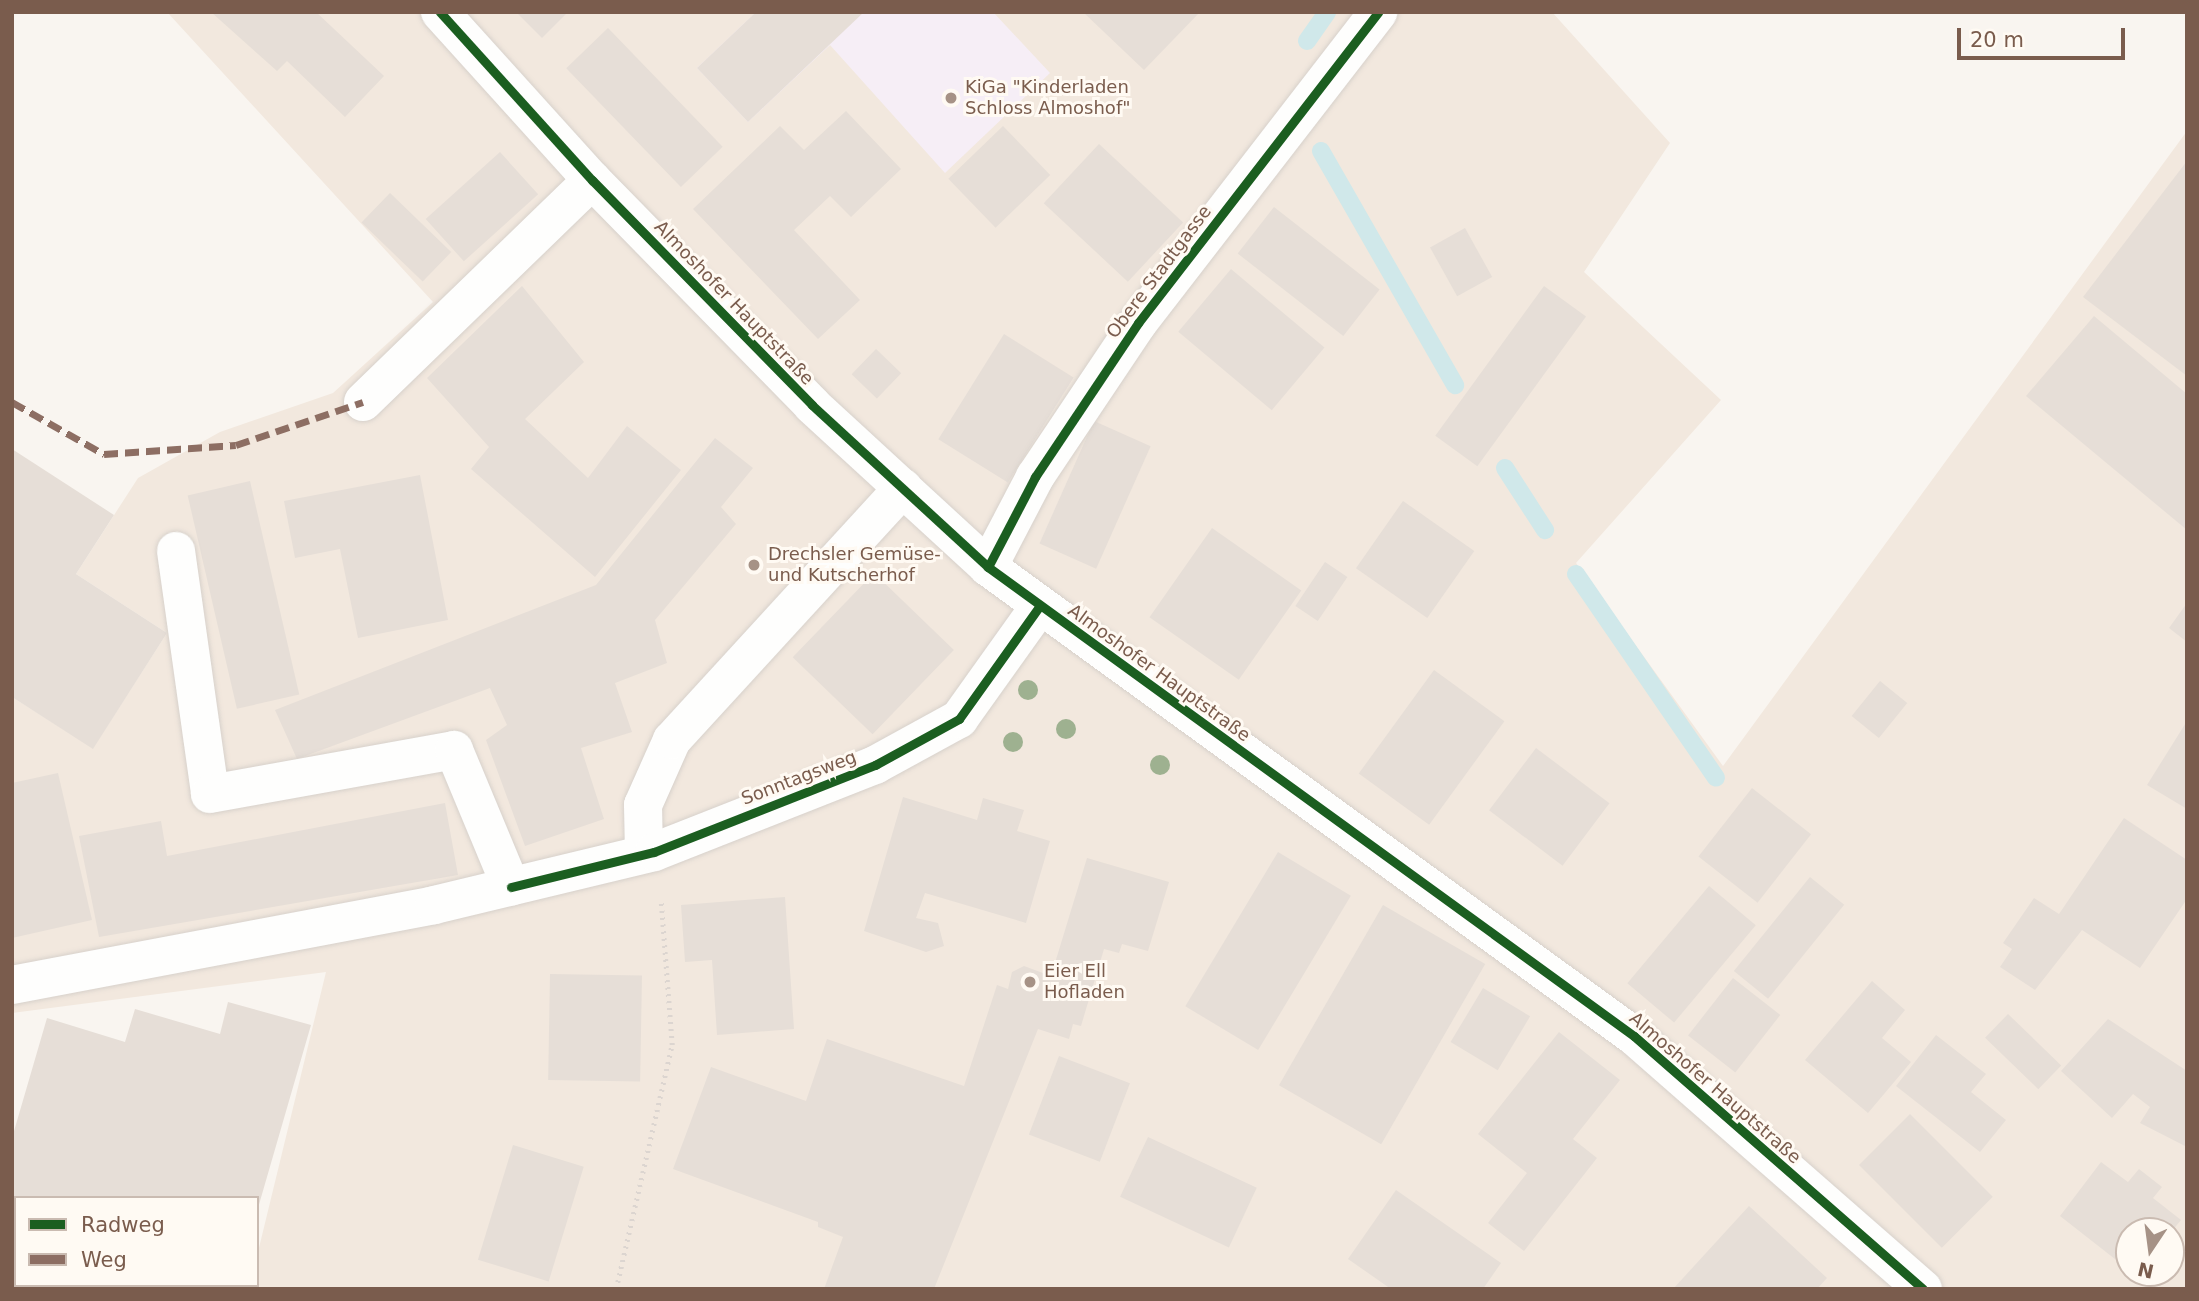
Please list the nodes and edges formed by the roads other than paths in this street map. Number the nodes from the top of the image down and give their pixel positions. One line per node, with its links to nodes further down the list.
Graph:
1 (440, 12): 3 (street, Almoshofer Hauptstraße)
2 (1378, 12): 7 (street, Obere Stadtgasse)
3 (592, 180): 4 (street); 5 (street, Almoshofer Hauptstraße)
4 (363, 402)
5 (903, 488): 7 (street, Almoshofer Hauptstraße); 9 (street)
6 (176, 551): 10 (street)
7 (988, 567): 8 (street, Almoshofer Hauptstraße)
8 (1039, 607): 9 (street, Sonntagsweg); 12 (street, Almoshofer Hauptstraße)
9 (649, 852): 10 (street, Sonntagsweg)
10 (511, 887): 11 (street, Sonntagsweg)
11 (12, 985)
12 (1923, 1289)

